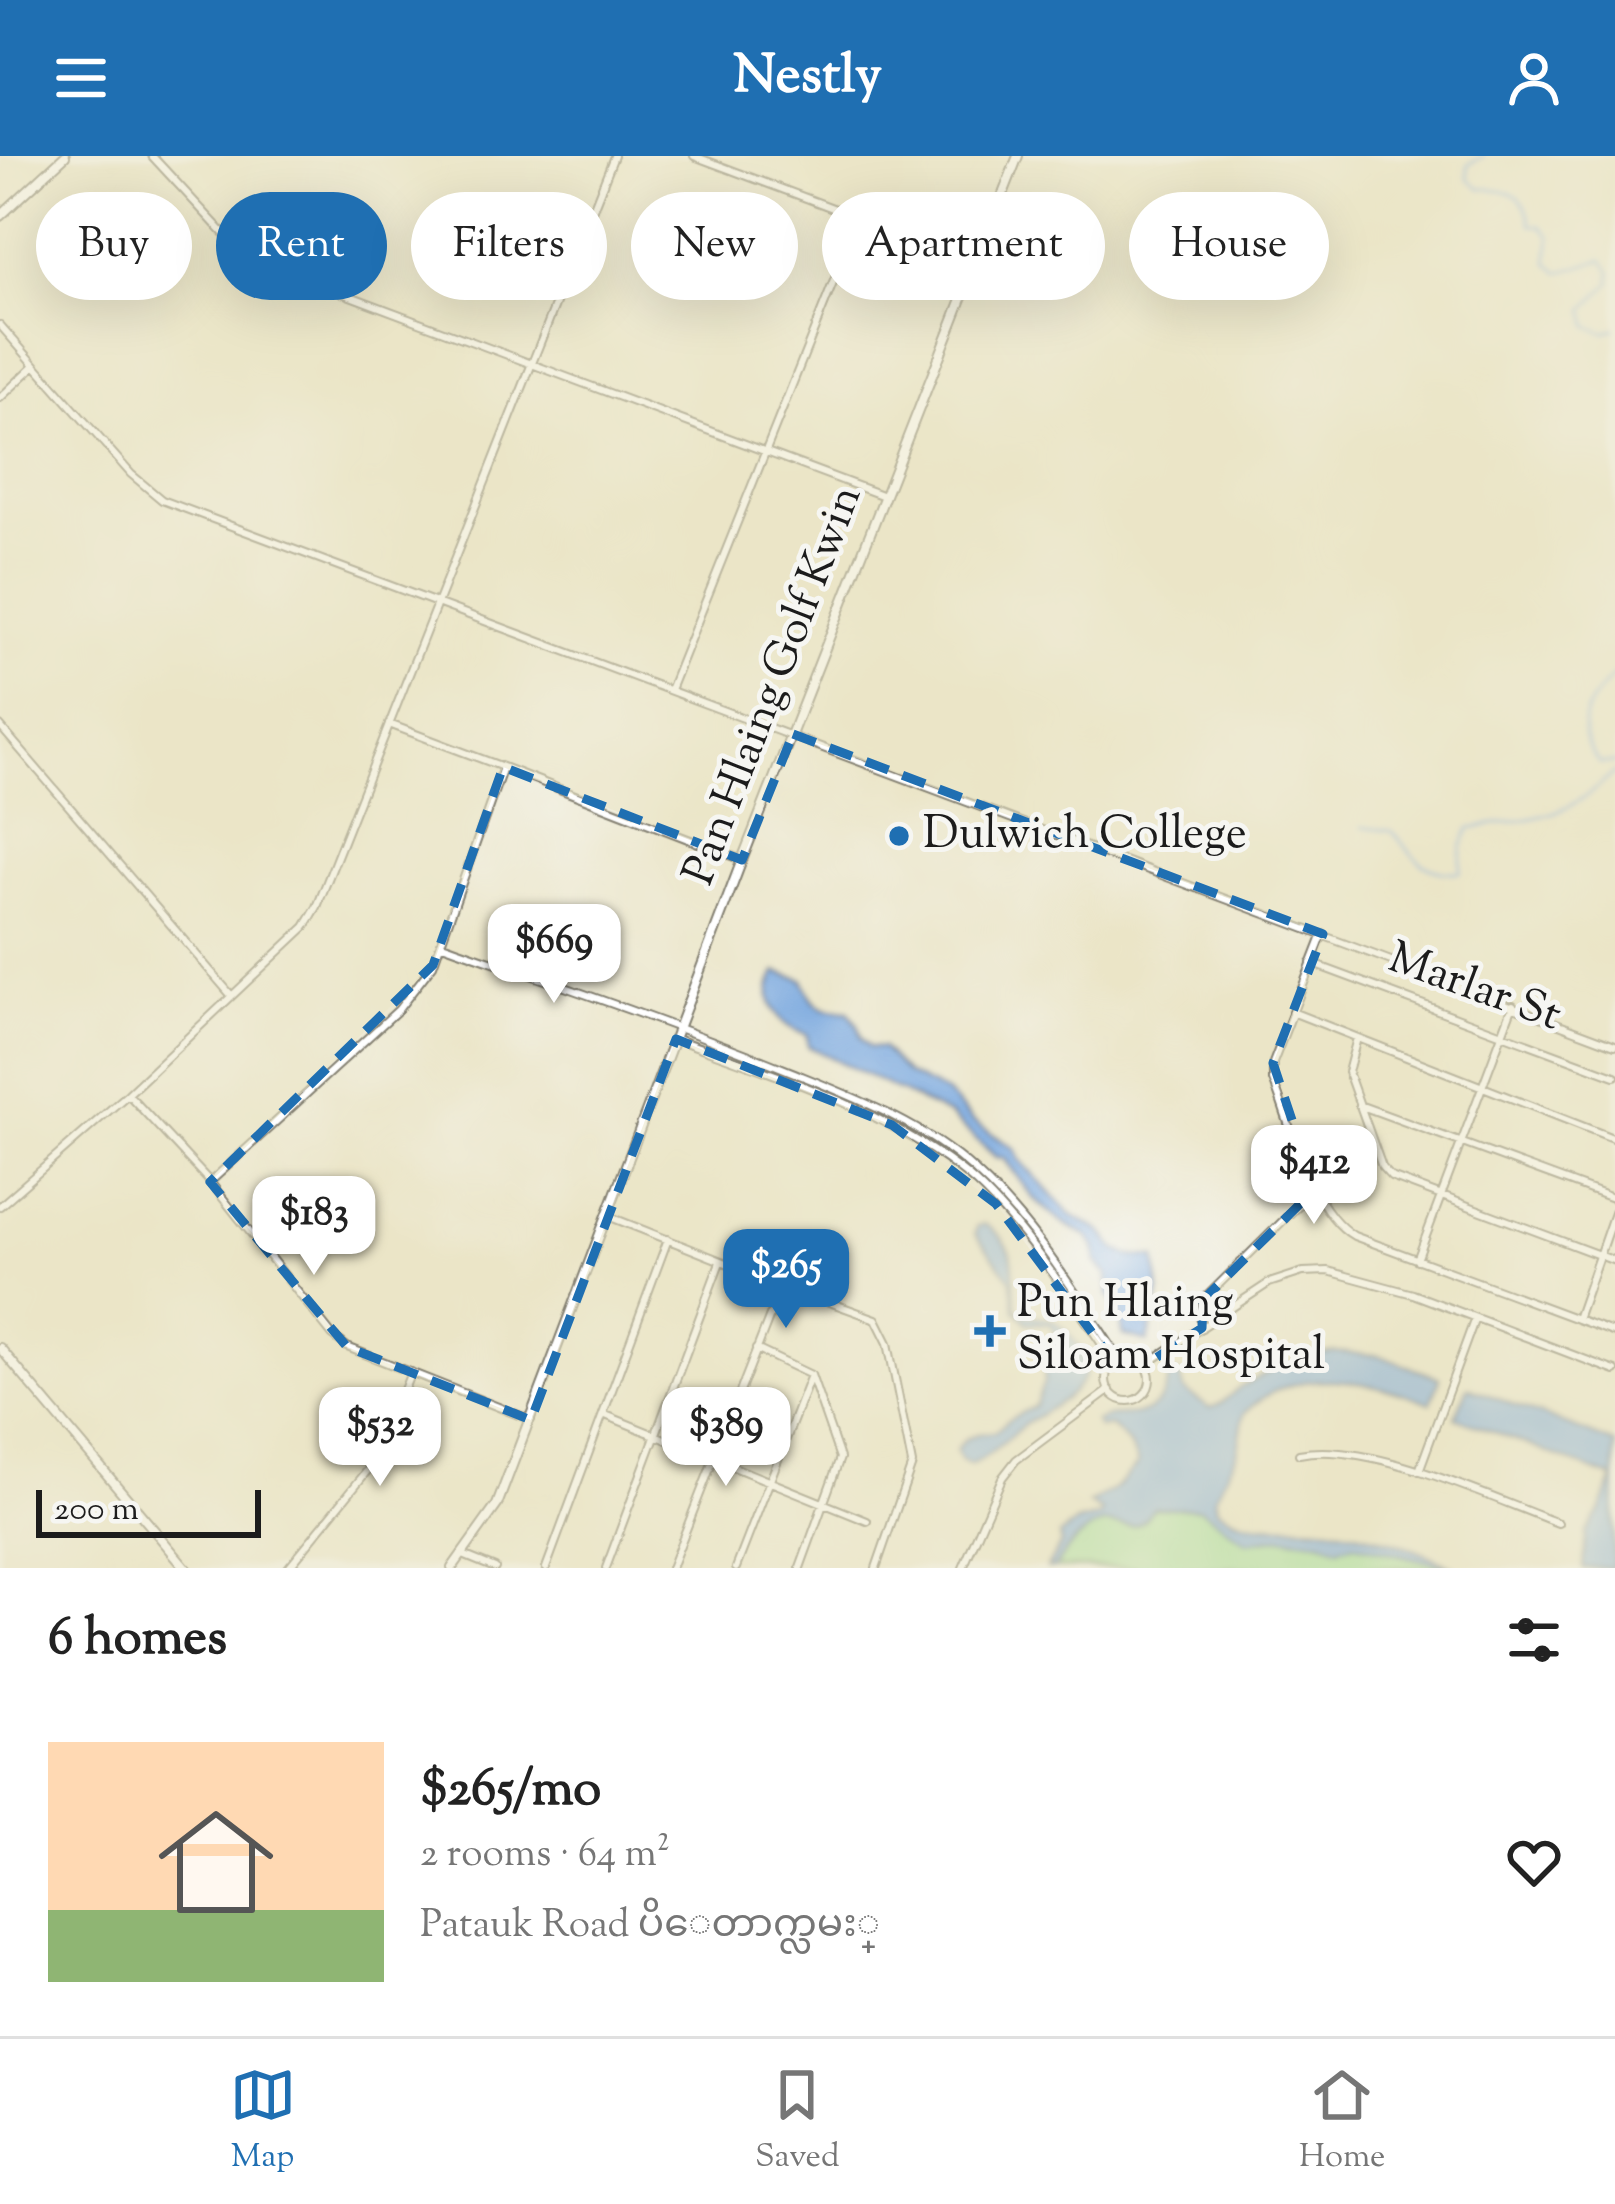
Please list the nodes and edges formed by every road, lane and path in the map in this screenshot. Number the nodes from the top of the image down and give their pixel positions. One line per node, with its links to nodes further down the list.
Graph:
1 (65, 156): 8 (street)
2 (152, 156): 12 (street)
3 (614, 156): 12 (street)
4 (694, 156): 7 (street)
5 (1018, 156): 6 (street, Pan Hlaing Golf Kwin)
6 (1004, 192)
7 (822, 204)
8 (0, 216)
9 (826, 300): 15 (street)
10 (961, 300): 16 (street, Pan Hlaing Golf Kwin)
11 (0, 325): 13 (street)
12 (533, 364): 15 (street); 17 (street)
13 (35, 365): 14 (street); 17 (street)
14 (0, 398)
15 (765, 452): 16 (street); 18 (street)
16 (884, 496): 21 (street, Pan Hlaing Golf Kwin)
17 (436, 602): 18 (street); 19 (street)
18 (670, 691): 21 (street)
19 (388, 724): 22 (street); 27 (street)
20 (0, 726): 27 (street)
21 (793, 734): 23 (street, Pan Hlaing Golf Kwin); 24 (street)
22 (503, 767): 23 (street); 25 (street)
23 (742, 860): 30 (street, Pan Hlaing Golf Kwin)
24 (1323, 934): 26 (street); 28 (street)
25 (442, 944): 30 (street); 40 (street)
26 (1311, 963): 29 (street); 31 (street, Marlar St)
27 (231, 995): 36 (street)
28 (1513, 1005): 31 (street); 33 (street)
29 (1292, 1012): 32 (street); 41 (street)
30 (678, 1034): 46 (street, Pan Hlaing Golf Kwin); 59 (street)
31 (1502, 1034): 34 (street, Marlar St); 35 (street)
32 (1357, 1038): 35 (street); 37 (street)
33 (1615, 1045)
34 (1615, 1076)
35 (1482, 1088): 38 (street); 39 (street)
36 (128, 1094): 40 (street); 44 (street)
37 (1359, 1104): 39 (street); 42 (street)
38 (1615, 1139)
39 (1461, 1144): 42 (street); 43 (street)
40 (210, 1182): 62 (street)
41 (1315, 1189): 49 (street); 55 (street)
42 (1440, 1198): 48 (street); 49 (street)
43 (1615, 1198)
44 (0, 1206)
45 (1615, 1210): 48 (street)
46 (608, 1216): 47 (street); 66 (street, Pan Hlaing Golf Kwin)
47 (668, 1239): 50 (street); 65 (street)
48 (1599, 1256): 51 (street); 54 (street)
49 (1417, 1260): 54 (street)
50 (720, 1261): 52 (street); 67 (street)
51 (1615, 1261)
52 (782, 1285): 58 (street); 85 (street)
53 (1475, 1318): 55 (street); 61 (street); 70 (street)
54 (1577, 1319): 56 (street)
55 (1202, 1328): 60 (street)
56 (1615, 1333)
57 (0, 1348): 76 (street)
58 (756, 1349): 63 (street); 69 (street)
59 (1117, 1360): 60 (street); 64 (street)
60 (1145, 1365): 64 (street)
61 (1615, 1371)
62 (410, 1372): 66 (street); 77 (street)
63 (811, 1375): 71 (street); 72 (street)
64 (1110, 1390): 86 (street)
65 (603, 1414): 67 (street); 80 (street)
66 (531, 1420): 75 (street, Pan Hlaing Golf Kwin)
67 (655, 1438): 69 (street); 81 (street)
68 (1299, 1454): 70 (street)
69 (712, 1460): 71 (street); 82 (street)
70 (1420, 1471): 74 (street)
71 (767, 1484): 72 (street); 83 (street)
72 (823, 1504): 73 (street); 84 (street)
73 (867, 1521)
74 (1558, 1523)
75 (463, 1555): 78 (street, Pan Hlaing Golf Kwin); 79 (street)
76 (186, 1568)
77 (288, 1568)
78 (452, 1568)
79 (495, 1568)
80 (546, 1568)
81 (606, 1568)
82 (671, 1568)
83 (736, 1568)
84 (800, 1568)
85 (876, 1568)
86 (964, 1568)

